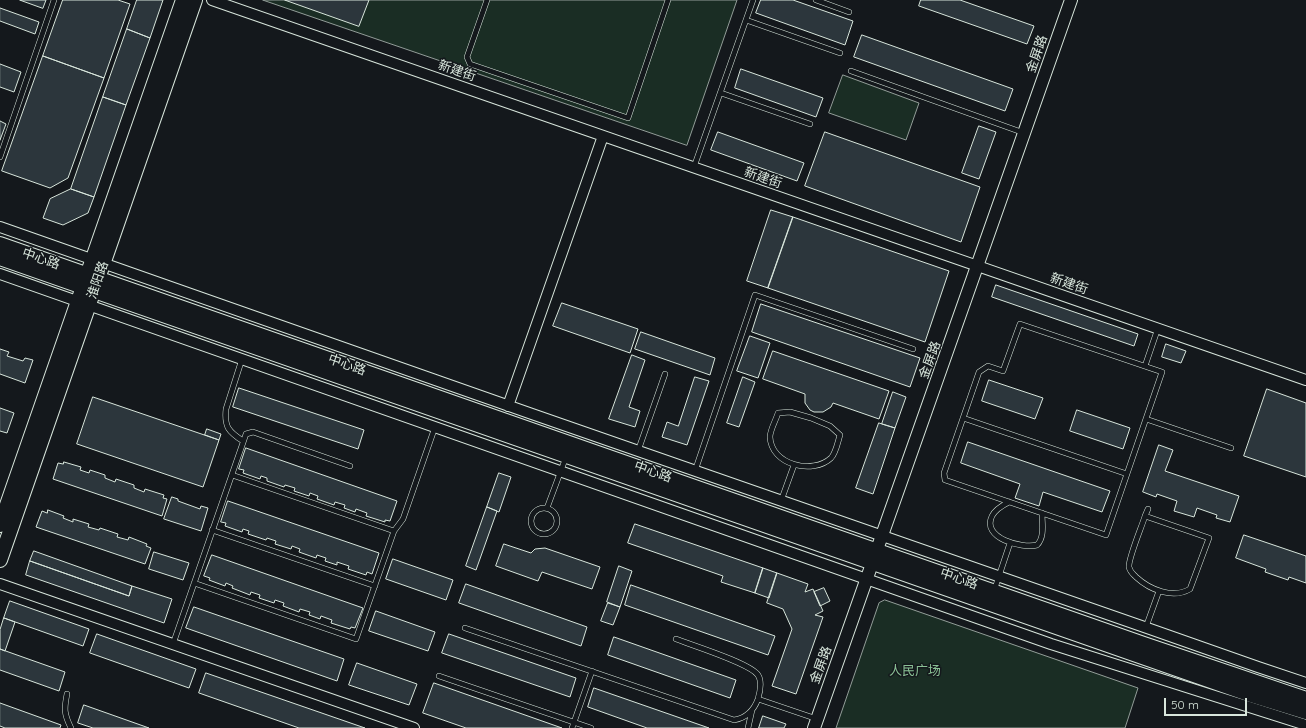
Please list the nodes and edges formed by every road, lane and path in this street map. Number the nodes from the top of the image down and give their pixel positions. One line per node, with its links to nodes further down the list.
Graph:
1 (54, 0): 18 (lane)
2 (183, 0): 23 (main road, 淮阳路)
3 (195, 0): 23 (main road, 淮阳路)
4 (212, 0): 17 (street, 新建街)
5 (487, 0): 6 (lane)
6 (668, 0)
7 (753, 0): 11 (lane)
8 (816, 0): 10 (lane)
9 (1071, 0): 16 (street, 金屏路)
10 (849, 12)
11 (746, 20): 12 (lane); 14 (lane)
12 (840, 53)
13 (850, 71): 16 (lane)
14 (721, 93): 15 (lane); 19 (lane)
15 (810, 124)
16 (1024, 133): 24 (street, 金屏路)
17 (603, 136): 19 (street, 新建街); 34 (street)
18 (0, 155)
19 (694, 168): 24 (street, 新建街)
20 (0, 227): 23 (street)
21 (0, 244): 26 (main road, 中心路)
22 (0, 258): 26 (main road, 中心路)
23 (98, 262): 26 (main road, 淮阳路); 34 (street)
24 (978, 266): 28 (street, 新建街); 57 (street, 金屏路)
25 (0, 274): 27 (street)
26 (91, 283): 27 (main road, 淮阳路); 41 (main road, 中心路); 59 (main road, 中心路)
27 (83, 304): 30 (street); 54 (main road, 淮阳路); 60 (main road, 淮阳路)
28 (1158, 328): 31 (lane); 33 (street, 新建街)
29 (913, 349): 45 (lane)
30 (242, 360): 37 (street); 38 (lane)
31 (1145, 366): 35 (lane); 36 (lane)
32 (665, 374): 40 (lane)
33 (1306, 380)
34 (508, 406): 40 (street)
35 (963, 418): 47 (lane); 49 (lane)
36 (1146, 419): 39 (lane); 47 (lane)
37 (435, 427): 44 (street); 56 (lane)
38 (243, 441): 43 (lane); 46 (lane)
39 (1231, 448)
40 (638, 452): 45 (street)
41 (566, 456): 44 (lane); 59 (main road, 中心路)
42 (794, 465): 42 (lane); 48 (lane)
43 (350, 466)
44 (560, 471): 50 (lane); 62 (street)
45 (695, 471): 48 (street)
46 (232, 474): 55 (lane); 56 (lane)
47 (1127, 474): 52 (lane)
48 (782, 501): 57 (street)
49 (1009, 502): 52 (lane); 58 (lane)
50 (547, 508): 50 (lane)
51 (1148, 509): 53 (lane)
52 (1042, 513): 58 (lane)
53 (1145, 516): 66 (lane); 66 (lane)
54 (0, 525)
55 (212, 530): 63 (lane); 65 (lane)
56 (394, 531): 65 (lane)
57 (882, 536): 59 (street, 金屏路); 61 (street)
58 (1010, 543): 61 (lane)
59 (875, 556): 62 (street, 金屏路); 67 (main road, 中心路); 79 (main road, 中心路)
60 (0, 560)
61 (999, 576): 67 (lane); 68 (street)
62 (866, 579): 81 (street, 金屏路); 82 (street)
63 (194, 583): 65 (lane); 71 (lane)
64 (0, 584): 71 (street)
65 (375, 586)
66 (1159, 590): 68 (lane)
67 (994, 591): 76 (main road, 中心路)
68 (1146, 627): 74 (street)
69 (465, 628): 72 (lane)
70 (676, 639): 77 (lane)
71 (172, 644): 84 (street)
72 (592, 671): 78 (lane); 80 (lane)
73 (439, 676): 80 (lane)
74 (1306, 683)
75 (67, 694): 83 (lane)
76 (1306, 698)
77 (758, 699): 78 (lane); 81 (lane)
78 (752, 710): 87 (lane)
79 (1306, 712)
80 (574, 722): 85 (lane); 86 (lane)
81 (815, 723)
82 (1306, 725)
83 (71, 728)
84 (414, 728)
85 (572, 728)
86 (591, 728)
87 (748, 728)

